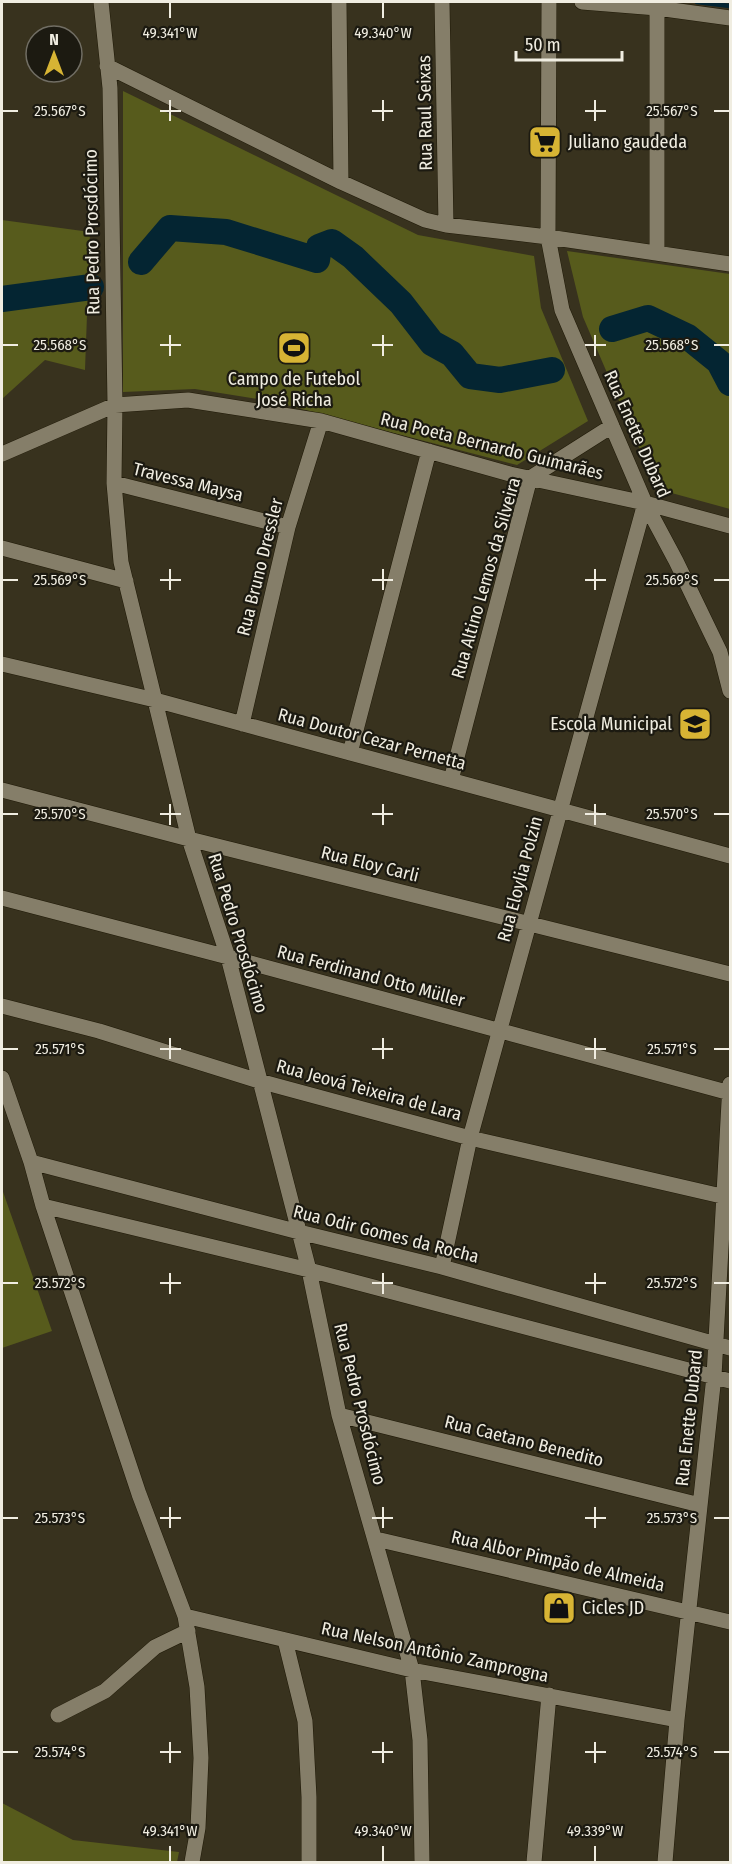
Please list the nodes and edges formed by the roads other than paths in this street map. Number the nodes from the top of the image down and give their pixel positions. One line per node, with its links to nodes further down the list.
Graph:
1 (101, 2): 8 (street, Rua Pedro Prosdócimo)
2 (339, 2): 9 (street)
3 (442, 2): 10 (street, Rua Raul Seixas)
4 (549, 2): 11 (street, Rua Enette Dubard)
5 (582, 2): 6 (street)
6 (657, 8): 7 (street); 12 (street)
7 (730, 18)
8 (107, 66): 9 (street); 14 (street, Rua Pedro Prosdócimo)
9 (341, 182): 10 (street)
10 (446, 225): 11 (street)
11 (548, 237): 12 (street); 16 (street, Rua Enette Dubard)
12 (657, 253): 13 (street)
13 (730, 264)
14 (115, 405): 15 (street, Rua Poeta Bernardo Guimarães); 18 (street, Rua Poeta Bernardo Guimarães); 20 (street, Rua Pedro Prosdócimo)
15 (321, 421): 17 (street, Rua Poeta Bernardo Guimarães); 23 (street, Rua Bruno Dressler)
16 (612, 426): 19 (street, Rua Altino Lemos da Silveira); 21 (street, Rua Enette Dubard)
17 (429, 452): 19 (street, Rua Poeta Bernardo Guimarães); 31 (street)
18 (2, 454)
19 (530, 478): 21 (street, Rua Poeta Bernardo Guimarães); 32 (street, Rua Altino Lemos da Silveira)
20 (114, 483): 23 (street, Travessa Maysa); 25 (street, Rua Pedro Prosdócimo)
21 (645, 503): 22 (street, Rua Poeta Bernardo Guimarães); 26 (street, Rua Enette Dubard); 34 (street, Rua Eloylia Polzin)
22 (730, 526)
23 (288, 527): 30 (street, Rua Bruno Dressler)
24 (2, 548): 25 (street)
25 (126, 581): 29 (street, Rua Pedro Prosdócimo)
26 (725, 654): 28 (street, Rua Enette Dubard)
27 (2, 664): 29 (street, Rua Doutor Cezar Pernetta)
28 (730, 690)
29 (155, 700): 30 (street, Rua Doutor Cezar Pernetta); 35 (street, Rua Pedro Prosdócimo)
30 (242, 724): 31 (street, Rua Doutor Cezar Pernetta)
31 (350, 753): 32 (street, Rua Doutor Cezar Pernetta)
32 (451, 780): 34 (street, Rua Doutor Cezar Pernetta)
33 (2, 790): 35 (street, Rua Eloy Carli)
34 (560, 810): 36 (street, Rua Doutor Cezar Pernetta); 38 (street, Rua Eloylia Polzin)
35 (189, 839): 38 (street, Rua Eloy Carli); 39 (street, Rua Pedro Prosdócimo)
36 (730, 856)
37 (2, 898): 39 (street, Rua Ferdinand Otto Müller)
38 (528, 924): 40 (street, Rua Eloy Carli); 42 (street, Rua Eloylia Polzin)
39 (228, 957): 42 (street, Rua Ferdinand Otto Müller); 44 (street, Rua Pedro Prosdócimo)
40 (730, 974)
41 (2, 1006): 44 (street, Rua Jeová Teixeira de Lara)
42 (499, 1030): 45 (street, Rua Ferdinand Otto Müller); 46 (street, Rua Eloylia Polzin)
43 (2, 1078): 47 (street)
44 (259, 1081): 46 (street, Rua Jeová Teixeira de Lara); 50 (street, Rua Pedro Prosdócimo)
45 (730, 1090): 48 (street, Rua Enette Dubard)
46 (470, 1138): 48 (street, Rua Jeová Teixeira de Lara); 51 (street, Rua Eloylia Polzin)
47 (31, 1162): 49 (street); 50 (street, Rua Odir Gomes da Rocha)
48 (727, 1197): 53 (street, Rua Enette Dubard)
49 (43, 1206): 52 (street); 61 (street)
50 (299, 1232): 51 (street, Rua Odir Gomes da Rocha); 52 (street, Rua Pedro Prosdócimo)
51 (442, 1267): 53 (street, Rua Odir Gomes da Rocha)
52 (309, 1270): 54 (street); 56 (street, Rua Pedro Prosdócimo)
53 (723, 1345): 54 (street, Rua Enette Dubard)
54 (714, 1376): 55 (street); 57 (street, Rua Enette Dubard)
55 (730, 1380)
56 (339, 1415): 57 (street, Rua Caetano Benedito); 58 (street, Rua Pedro Prosdócimo)
57 (700, 1505): 59 (street, Rua Enette Dubard)
58 (376, 1539): 59 (street, Rua Albor Pimpão de Almeida); 63 (street, Rua Pedro Prosdócimo)
59 (688, 1611): 60 (street, Rua Albor Pimpão de Almeida); 66 (street, Rua Enette Dubard)
60 (730, 1622)
61 (187, 1624): 62 (street, Rua Nelson Antônio Zamprogna); 65 (street); 67 (street)
62 (285, 1640): 63 (street, Rua Nelson Antônio Zamprogna); 68 (street)
63 (412, 1670): 64 (street, Rua Nelson Antônio Zamprogna); 69 (street, Rua Pedro Prosdócimo)
64 (549, 1695): 66 (street, Rua Nelson Antônio Zamprogna); 70 (street)
65 (58, 1715)
66 (677, 1720): 71 (street, Rua Enette Dubard)
67 (192, 1863)
68 (309, 1863)
69 (422, 1863)
70 (534, 1863)
71 (665, 1863)

